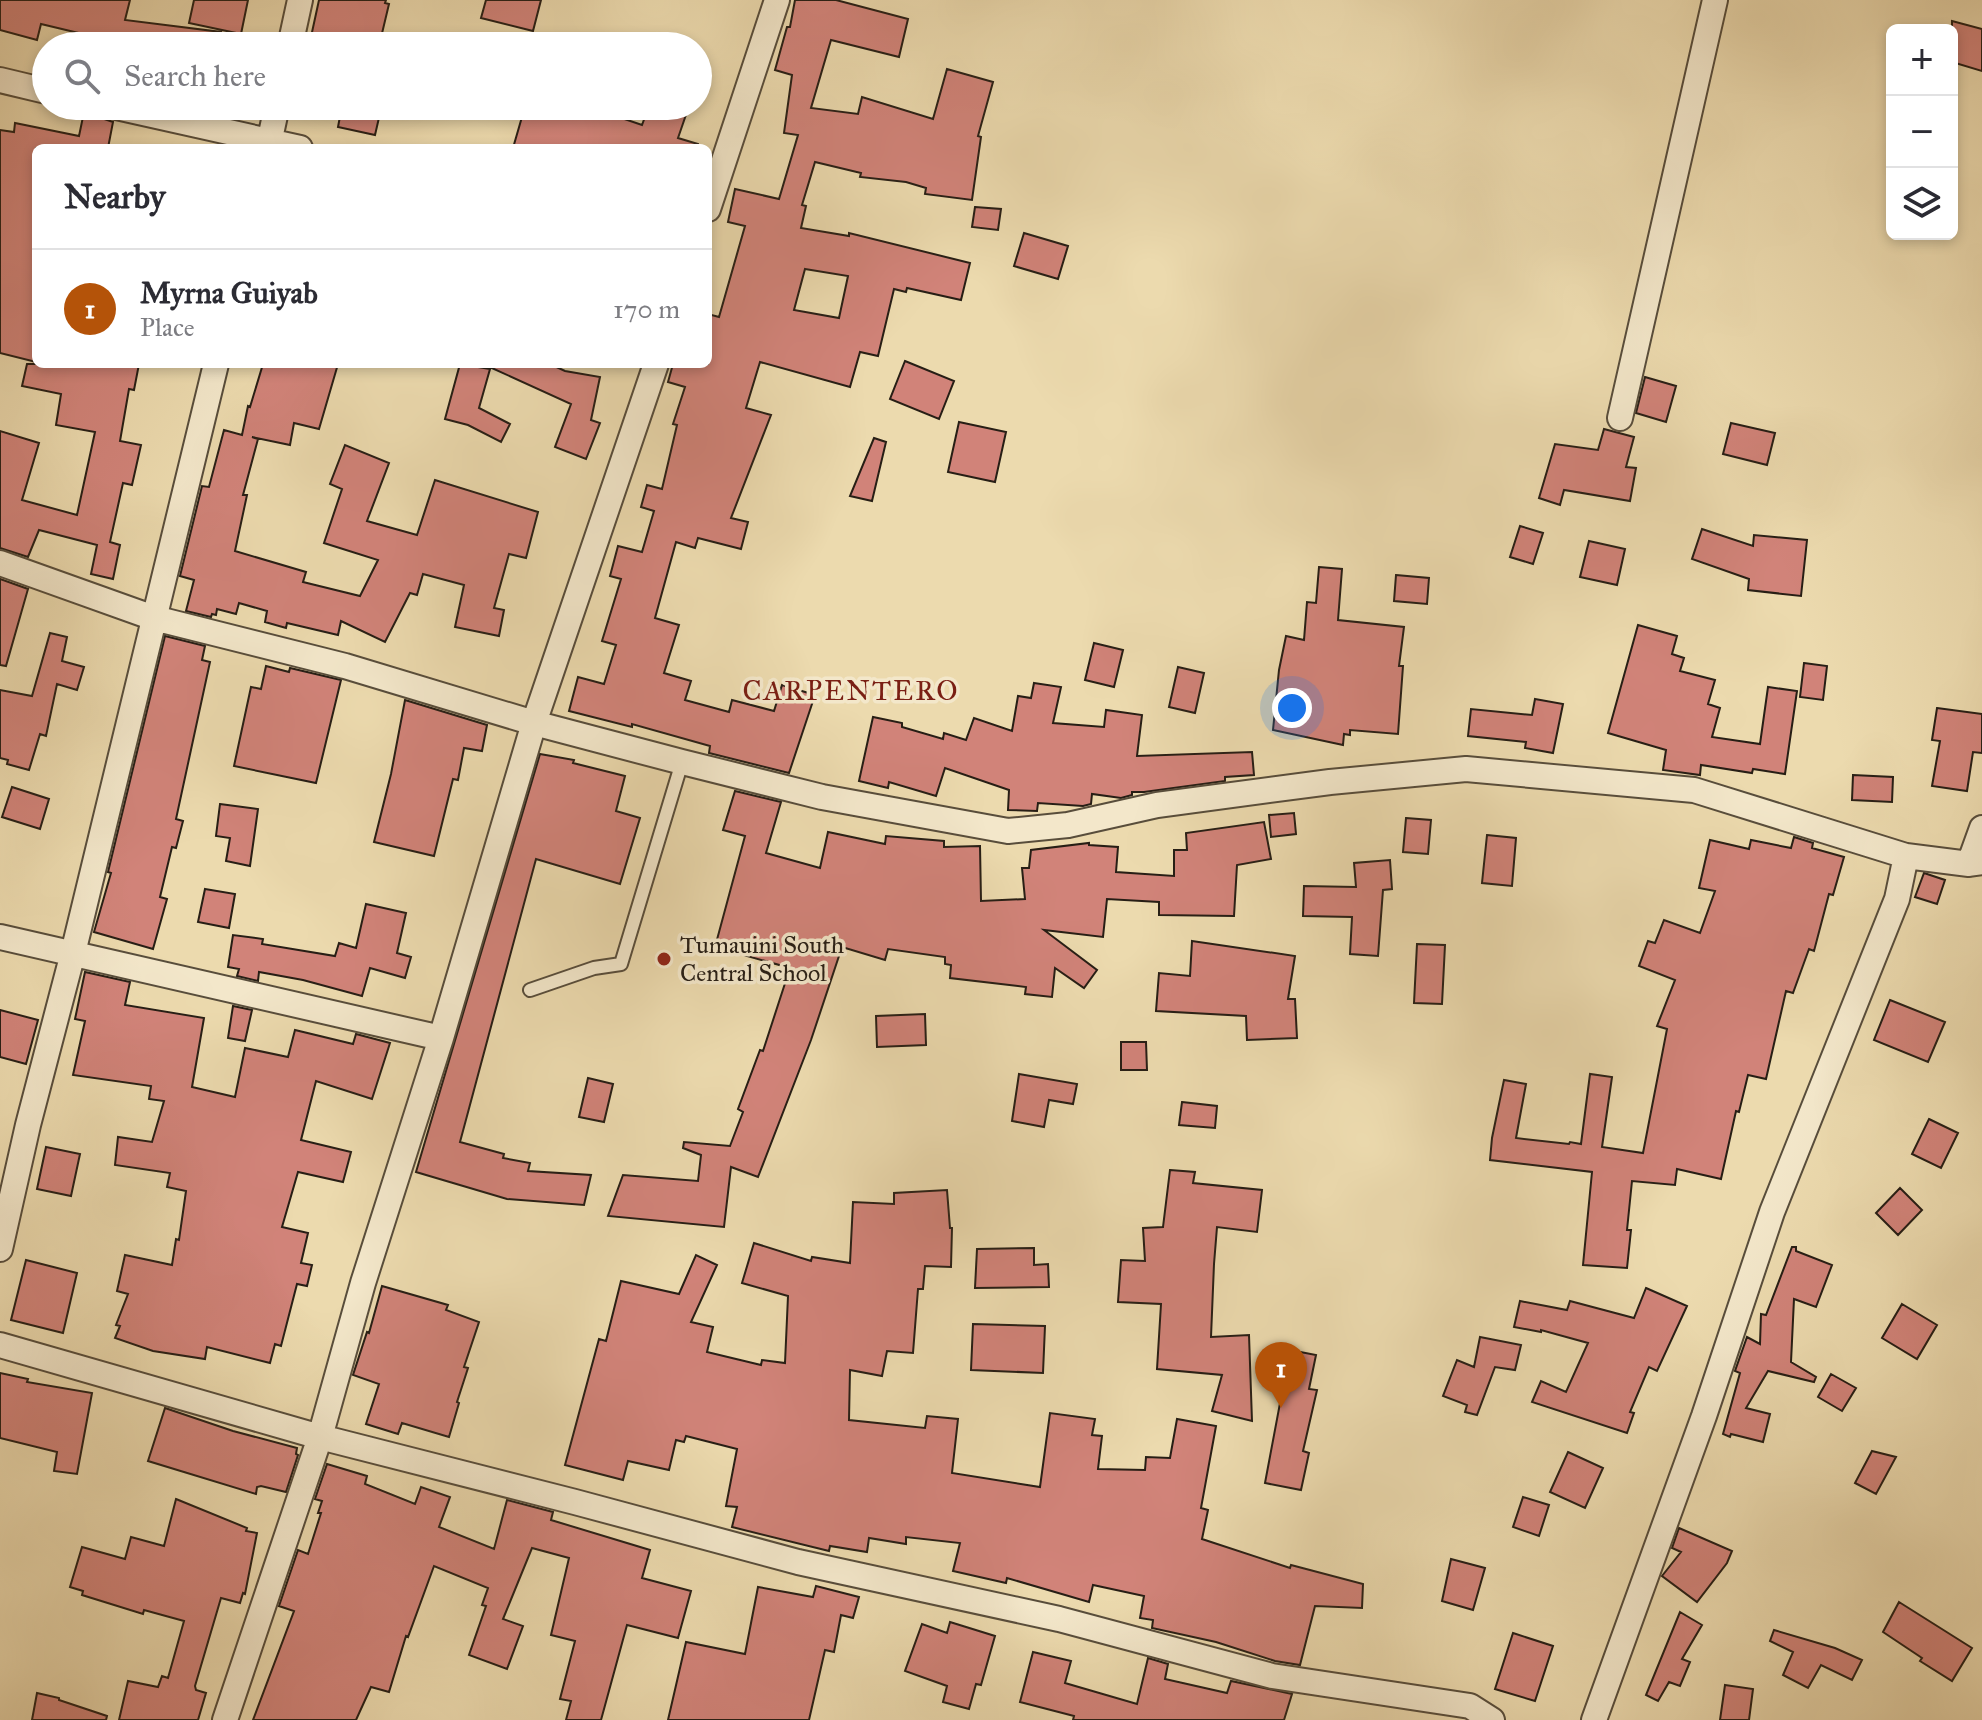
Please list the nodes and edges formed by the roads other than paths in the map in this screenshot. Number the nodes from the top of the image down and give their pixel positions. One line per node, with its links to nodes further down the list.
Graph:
1 (300, 0): 4 (street)
2 (777, 0): 11 (street)
3 (1715, 0): 14 (street)
4 (293, 32)
5 (0, 80): 6 (street)
6 (32, 88)
7 (168, 120): 9 (street)
8 (274, 120): 10 (street)
9 (265, 144)
10 (269, 144)
11 (712, 197)
12 (215, 368): 16 (street)
13 (655, 368): 17 (street)
14 (1620, 418)
15 (0, 563): 16 (street)
16 (154, 618): 17 (street); 23 (street)
17 (534, 723): 18 (street); 25 (street)
18 (682, 762): 20 (street); 24 (lane)
19 (1982, 828): 21 (street)
20 (1906, 856): 21 (street); 31 (street)
21 (1975, 863)
22 (0, 937): 23 (street)
23 (73, 953): 25 (street); 26 (street)
24 (530, 990)
25 (441, 1038): 28 (street)
26 (0, 1249)
27 (0, 1345): 28 (street)
28 (320, 1437): 29 (street); 30 (street)
29 (225, 1720)
30 (1492, 1720)
31 (1594, 1720)

